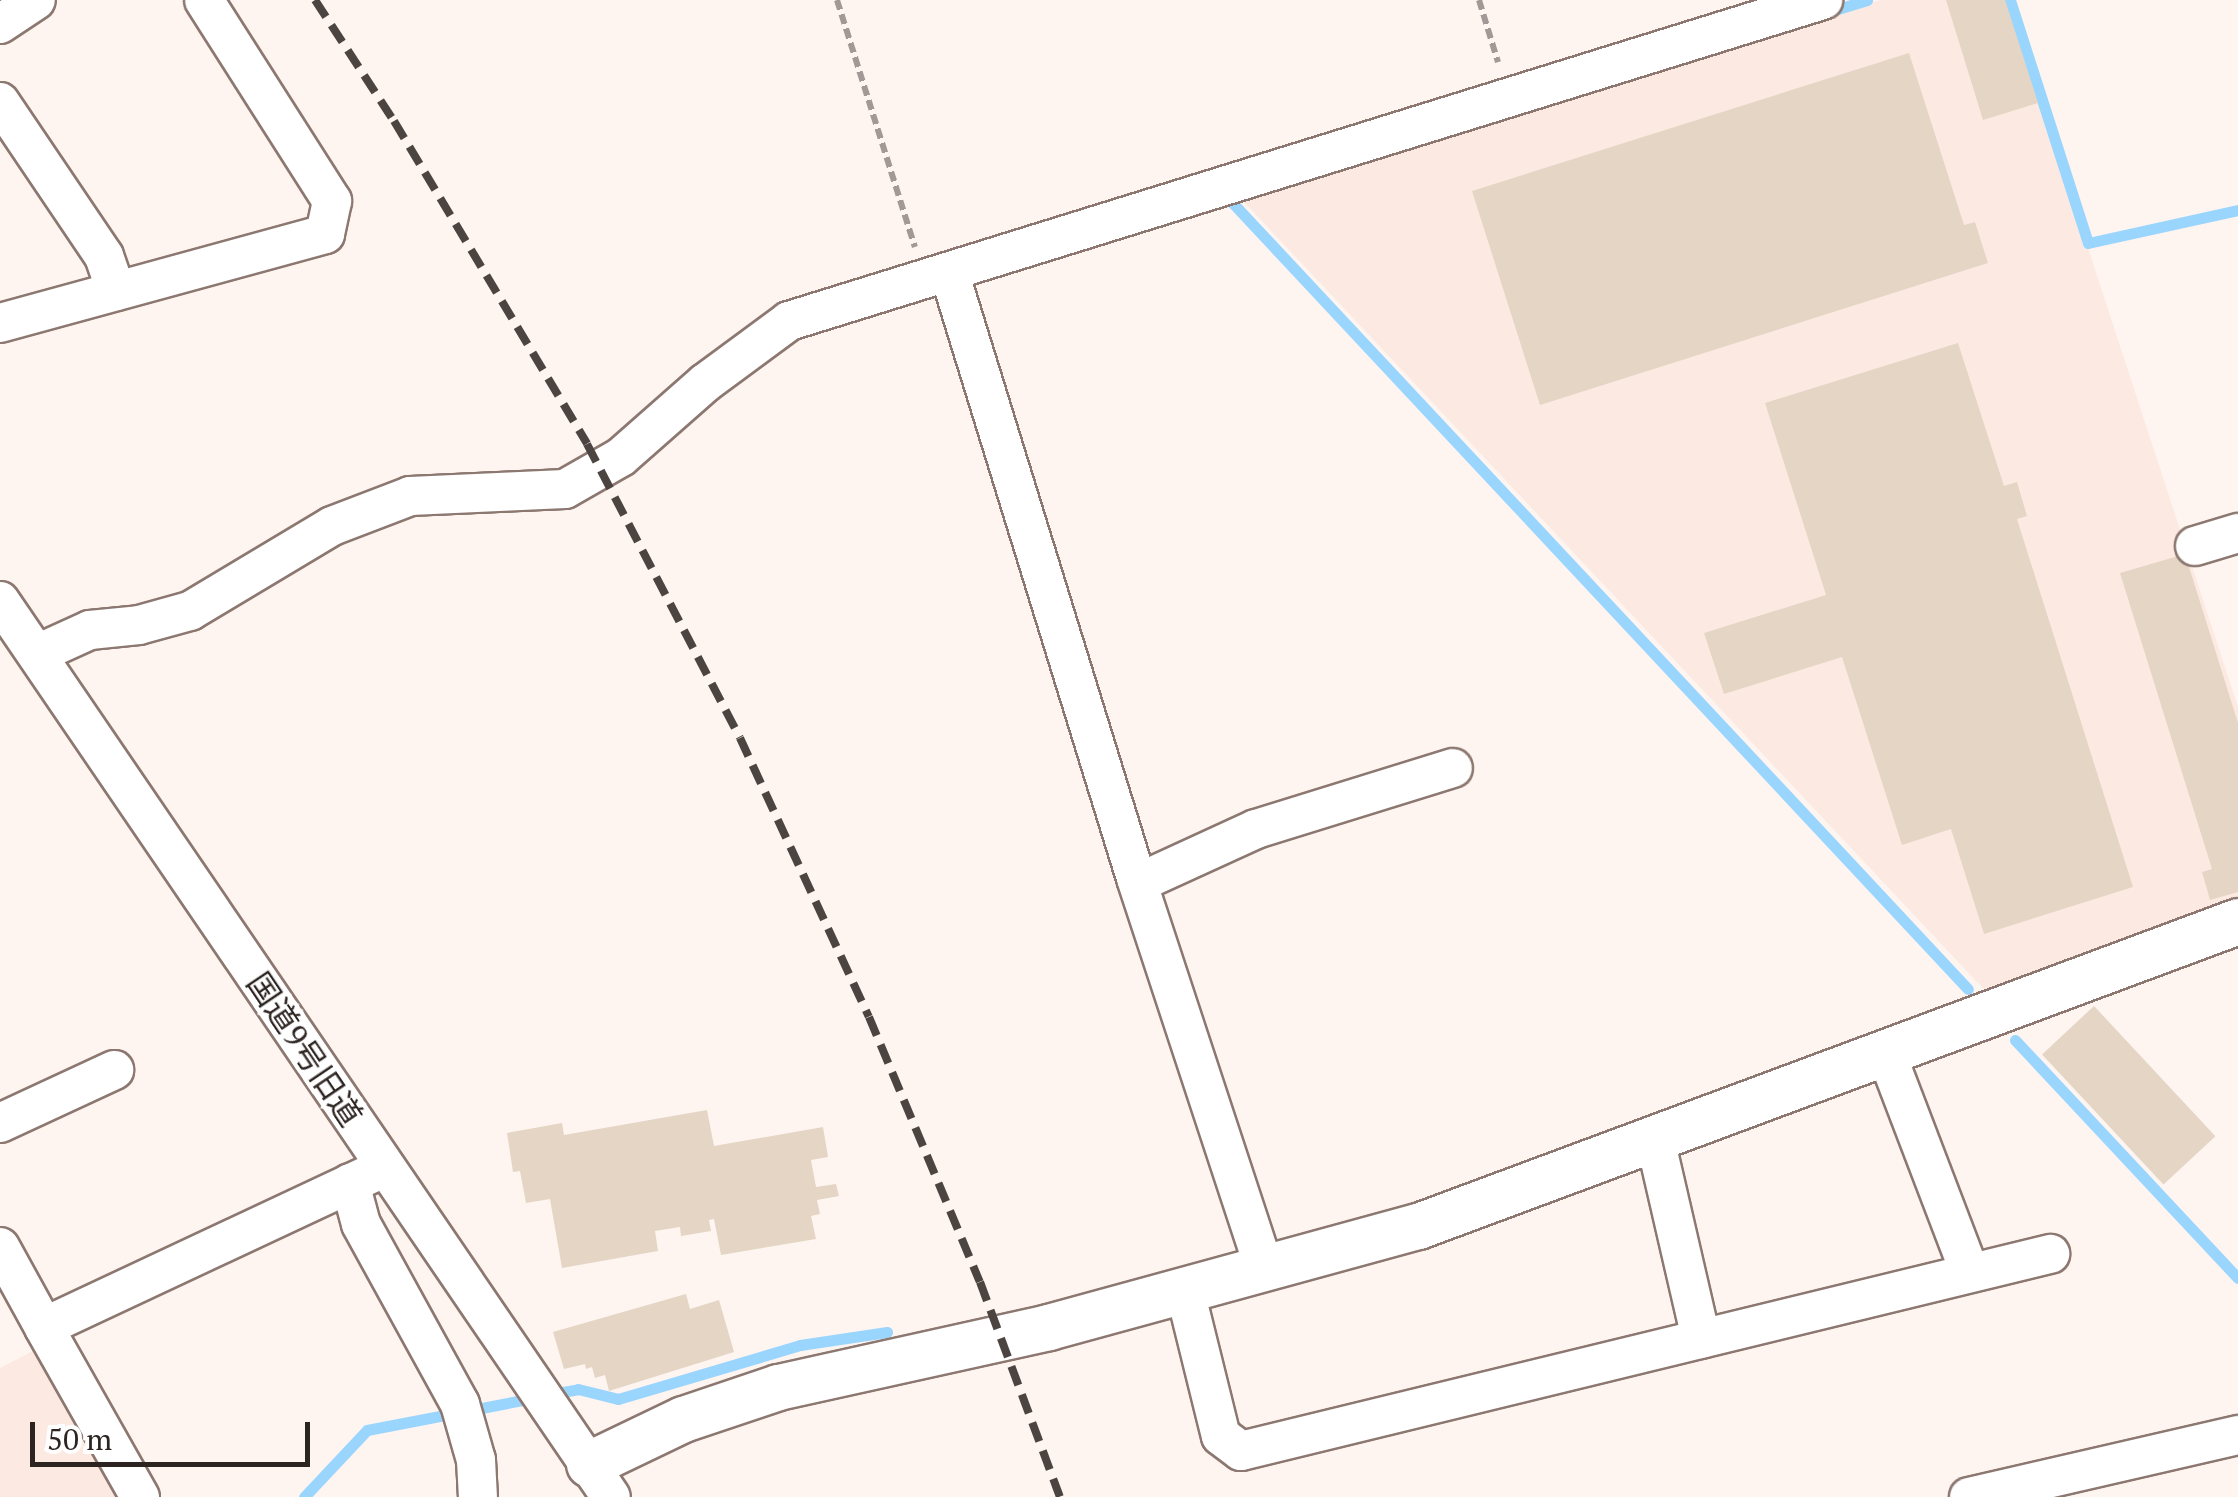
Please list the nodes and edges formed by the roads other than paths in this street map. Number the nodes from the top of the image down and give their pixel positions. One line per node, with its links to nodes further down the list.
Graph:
1 (36, 0): 4 (street)
2 (204, 0): 7 (street)
3 (1823, 0): 6 (street)
4 (0, 24)
5 (0, 102): 7 (street)
6 (937, 275): 12 (street); 14 (street)
7 (116, 291): 8 (street)
8 (0, 323)
9 (2238, 532): 10 (street)
10 (2195, 546)
11 (0, 601): 12 (street, 国道9号旧道)
12 (37, 654): 20 (street, 国道9号旧道)
13 (1453, 768): 14 (street)
14 (1138, 883): 24 (street)
15 (2238, 921): 16 (street)
16 (1886, 1053): 19 (street); 25 (street)
17 (114, 1070): 18 (street)
18 (0, 1124)
19 (1655, 1139): 24 (street); 28 (street)
20 (385, 1167): 21 (street); 30 (street, 国道9号旧道)
21 (350, 1183): 27 (street); 32 (street)
22 (0, 1247): 27 (street)
23 (2050, 1254): 25 (street)
24 (1265, 1270): 26 (street)
25 (1970, 1273): 28 (street)
26 (1185, 1291): 28 (street); 30 (street)
27 (44, 1327): 31 (street)
28 (1701, 1339)
29 (2238, 1435): 33 (street)
30 (600, 1481)
31 (140, 1497)
32 (478, 1497)
33 (1969, 1497)

